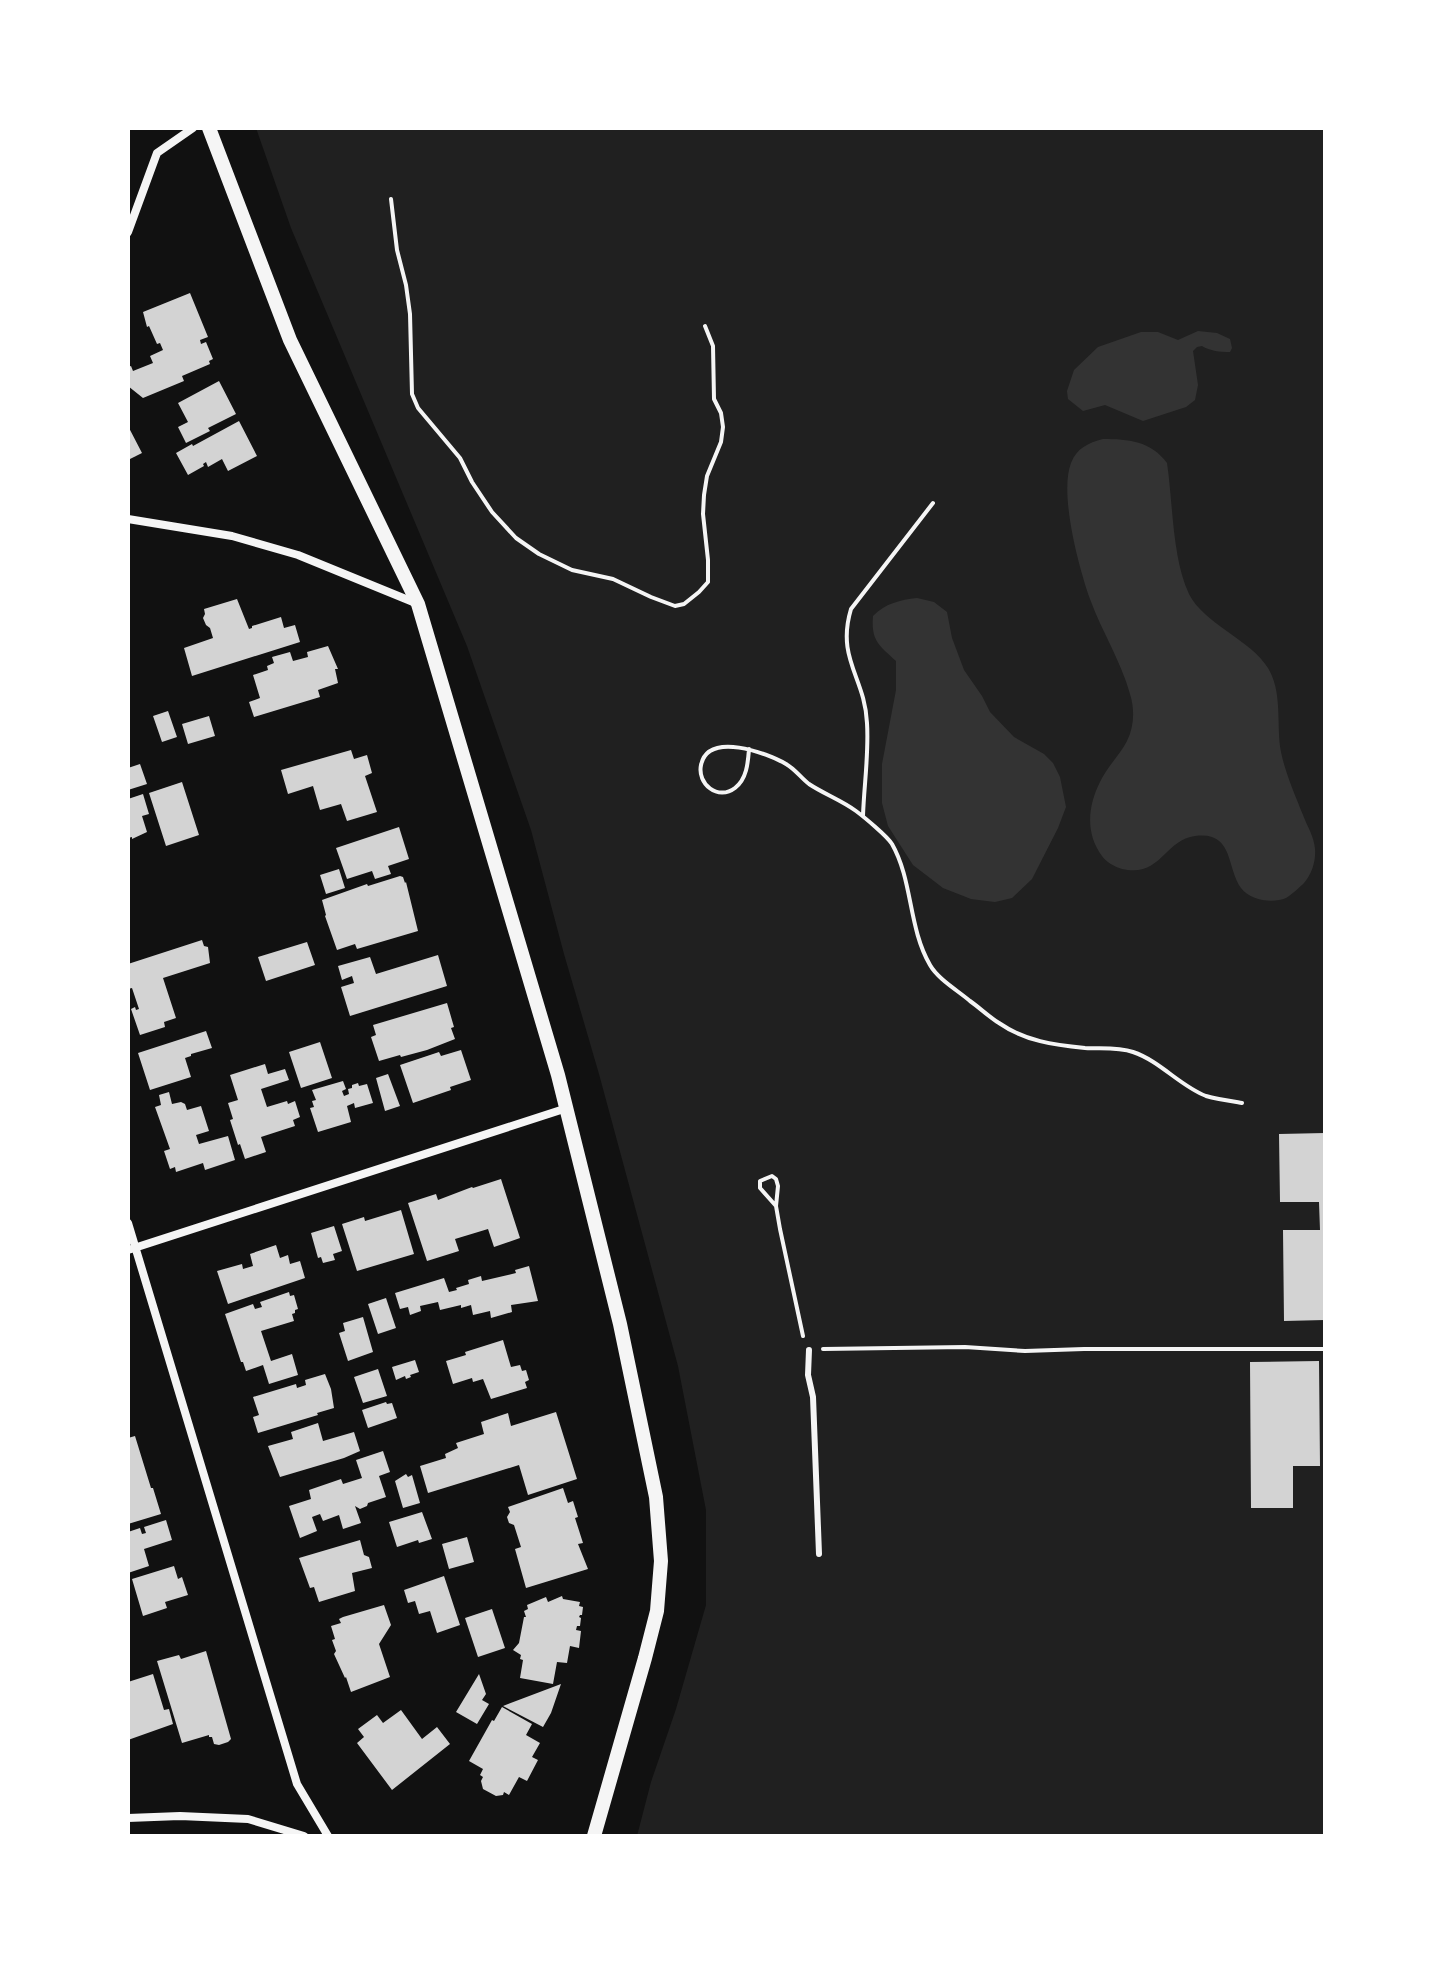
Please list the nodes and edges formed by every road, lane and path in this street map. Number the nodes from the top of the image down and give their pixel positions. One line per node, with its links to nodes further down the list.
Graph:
1 (193, 128): 4 (street)
2 (209, 128): 8 (street)
3 (391, 199): 5 (path)
4 (128, 232)
5 (705, 326)
6 (933, 503): 10 (path)
7 (128, 519): 8 (street)
8 (418, 604): 12 (street)
9 (749, 749): 9 (path); 10 (path)
10 (863, 816): 11 (path)
11 (1242, 1103)
12 (567, 1108): 15 (street); 22 (street)
13 (776, 1206): 13 (path); 17 (path)
14 (128, 1223): 15 (street)
15 (132, 1249): 21 (street)
16 (1325, 1349): 17 (path)
17 (809, 1350): 18 (lane)
18 (819, 1554)
19 (128, 1818): 20 (street)
20 (304, 1836)
21 (328, 1836)
22 (594, 1836)

